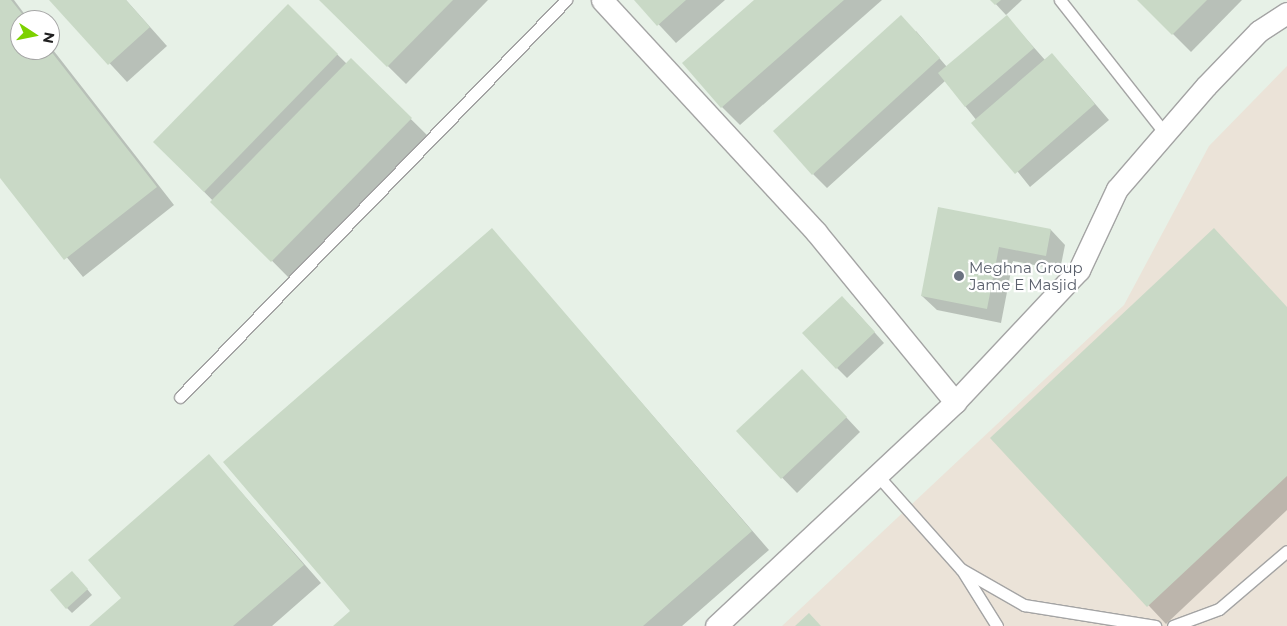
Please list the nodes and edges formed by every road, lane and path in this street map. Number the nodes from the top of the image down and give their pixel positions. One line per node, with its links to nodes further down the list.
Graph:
1 (566, 0): 6 (lane)
2 (602, 0): 7 (street)
3 (1060, 0): 5 (lane)
4 (1287, 12): 5 (street)
5 (1164, 132): 7 (street)
6 (180, 397)
7 (955, 402): 8 (street)
8 (878, 476): 10 (lane); 11 (street)
9 (1287, 551): 14 (lane)
10 (961, 569): 12 (lane); 13 (lane)
11 (716, 626)
12 (997, 626)
13 (1155, 626)
14 (1173, 626)

